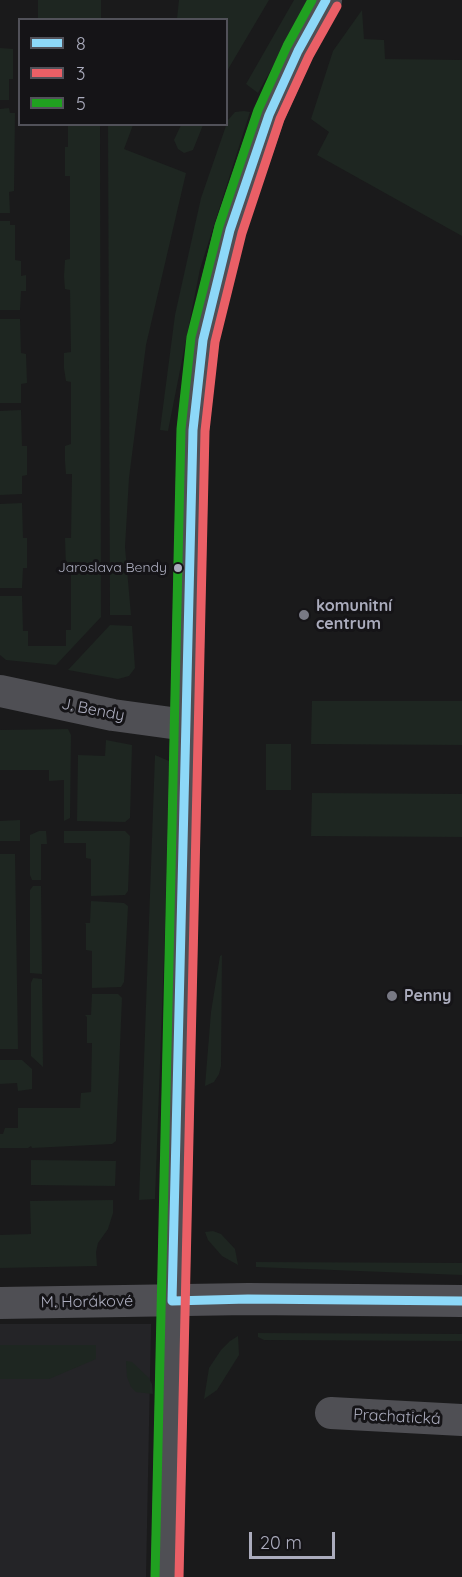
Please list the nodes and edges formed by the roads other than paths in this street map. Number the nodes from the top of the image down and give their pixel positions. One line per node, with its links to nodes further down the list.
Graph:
1 (326, 0): 3 (street)
2 (0, 691): 3 (street, J. Bendy)
3 (186, 725): 4 (street)
4 (172, 1300): 5 (street, M. Horákové); 6 (street, M. Horákové); 9 (street)
5 (462, 1301)
6 (0, 1303)
7 (331, 1413): 8 (street, Prachatická)
8 (462, 1420)
9 (167, 1577)

